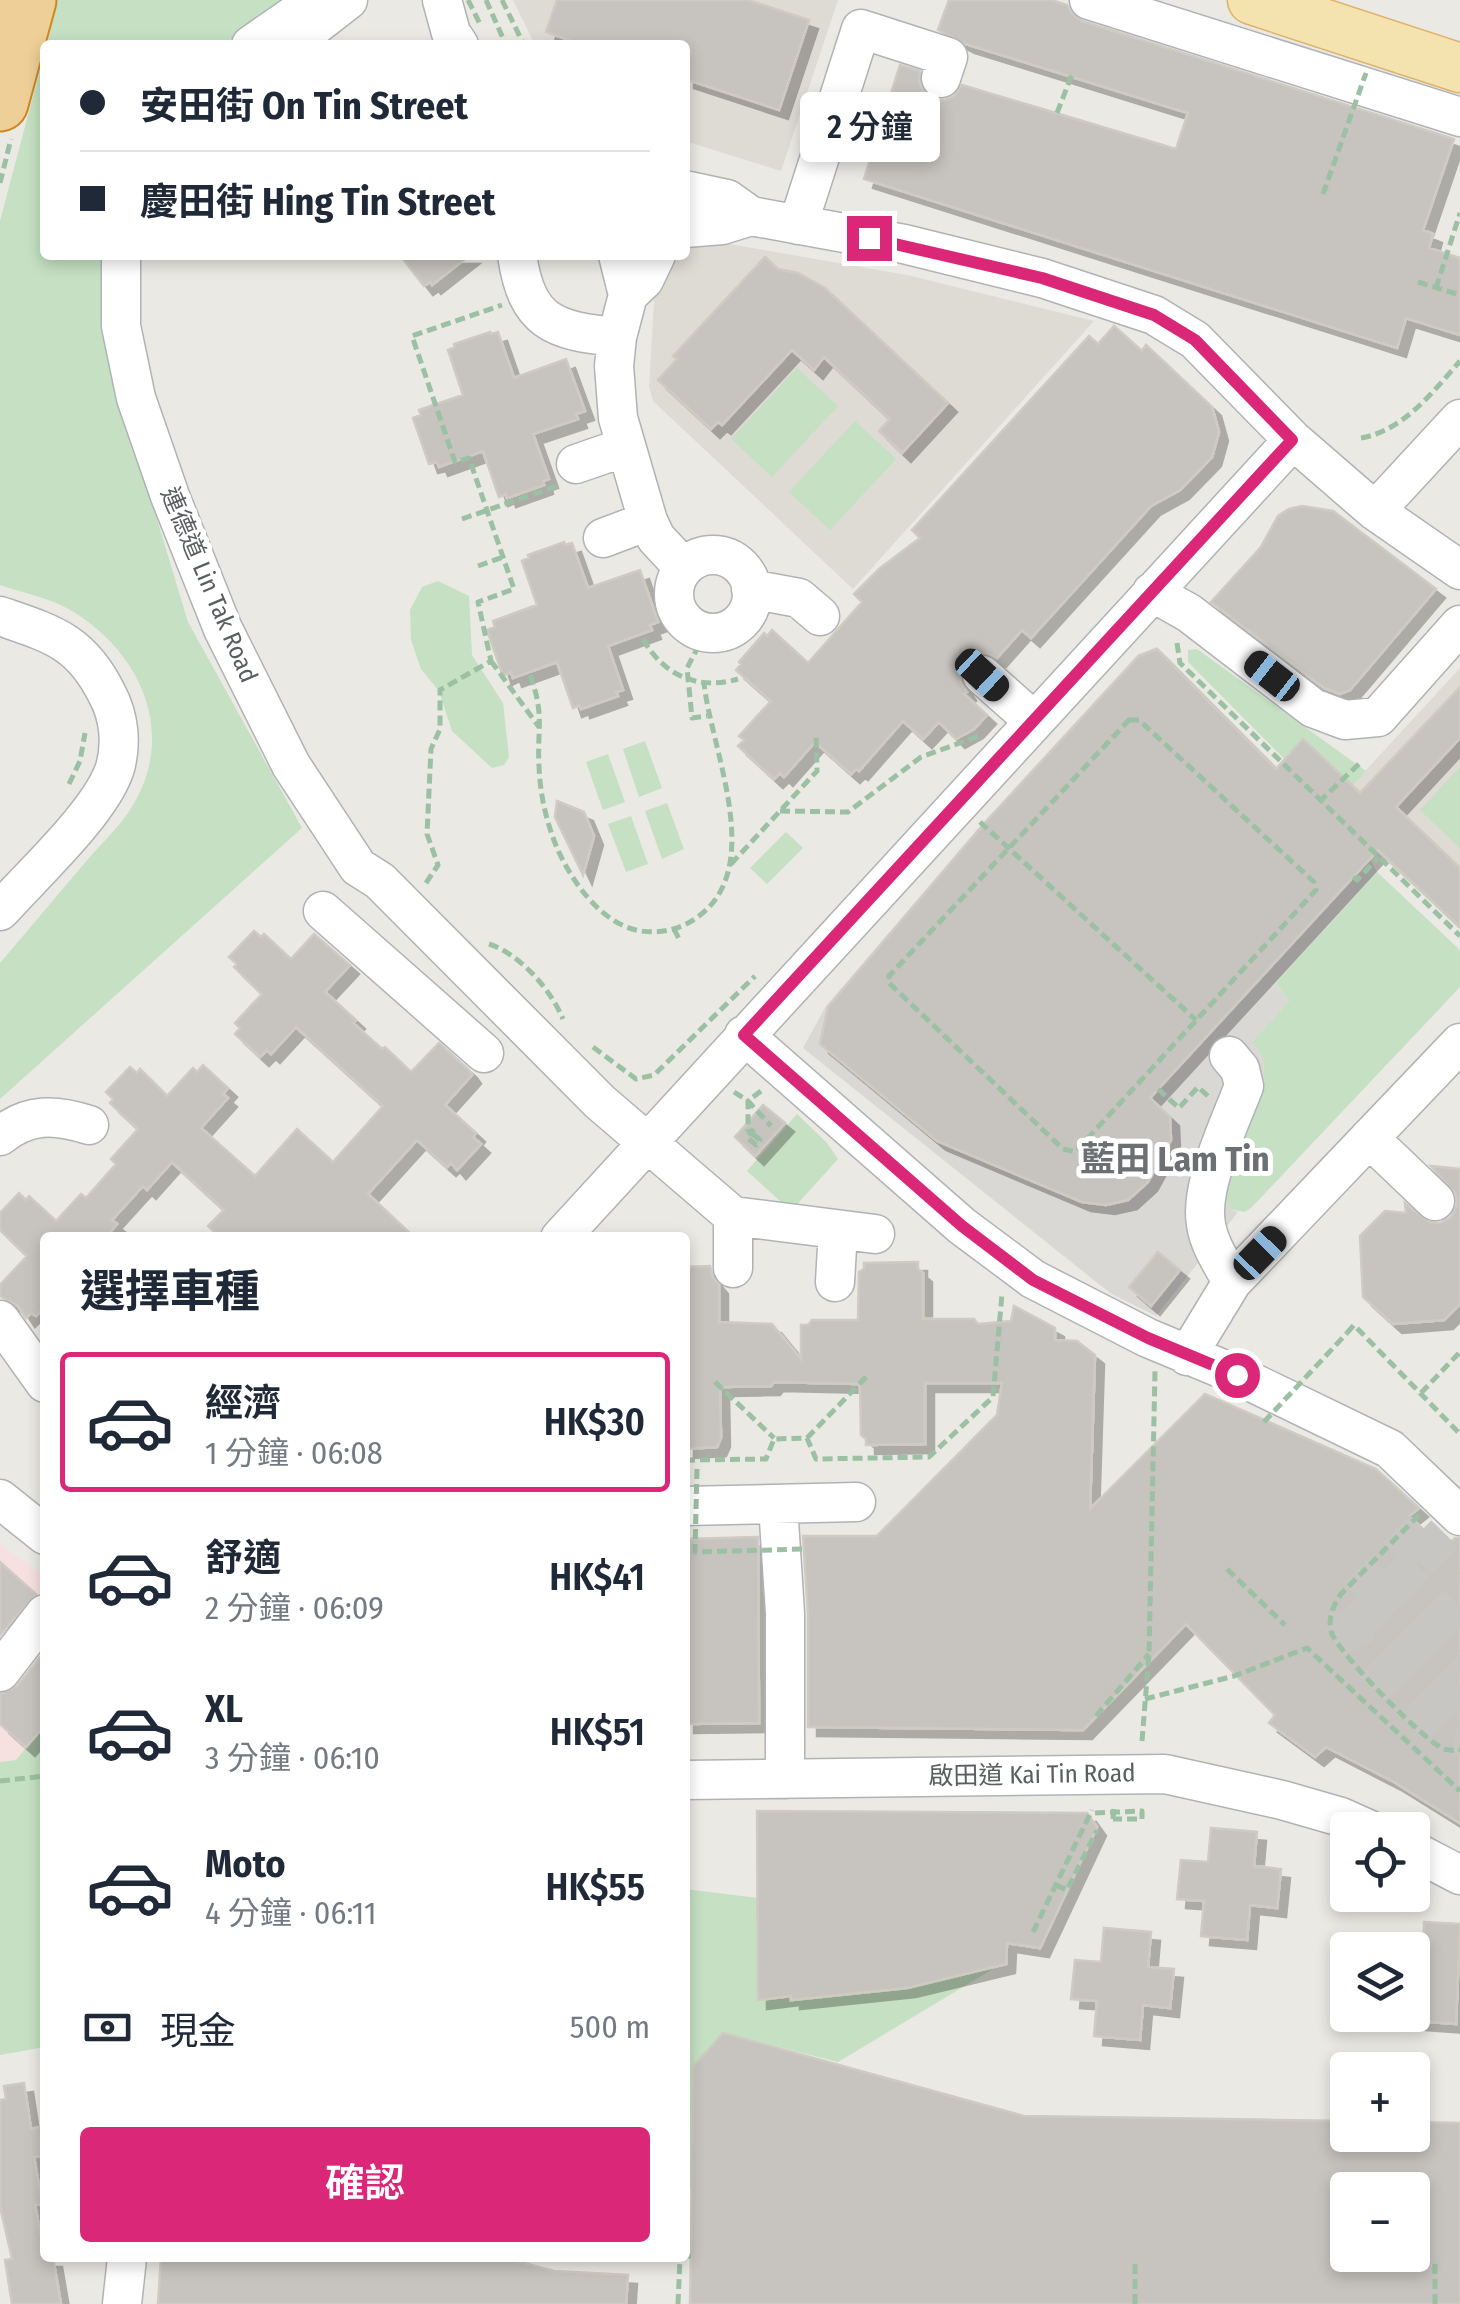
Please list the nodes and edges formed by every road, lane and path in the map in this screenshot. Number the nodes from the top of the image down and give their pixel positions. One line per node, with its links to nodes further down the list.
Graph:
1 (28, 0): 20 (highway)
2 (316, 0): 12 (street)
3 (348, 0): 13 (street)
4 (442, 0): 11 (street)
5 (468, 0): 11 (path, bridge)
6 (486, 0): 14 (path)
7 (502, 0): 15 (path)
8 (1089, 0): 22 (street)
9 (1258, 1): 16 (main road)
10 (865, 15): 19 (street); 27 (street)
11 (470, 35)
12 (259, 40)
13 (295, 40)
14 (504, 40)
15 (522, 40)
16 (1383, 61): 17 (main road); 24 (path, bridge)
17 (1460, 68)
18 (1073, 72): 21 (path)
19 (941, 78)
20 (0, 103)
21 (1057, 113)
22 (1460, 117)
23 (690, 191): 26 (street)
24 (1323, 194)
25 (1460, 213): 35 (path)
26 (751, 216): 27 (street); 28 (street)
27 (798, 225): 43 (street)
28 (690, 228)
29 (122, 260): 83 (street, 連德道 Lin Tak Road)
30 (142, 260): 83 (street, 連德道 Lin Tak Road)
31 (518, 260): 36 (street)
32 (619, 260): 37 (street)
33 (654, 260): 37 (street)
34 (1418, 282): 35 (path)
35 (1436, 288): 38 (path)
36 (528, 295): 39 (street); 46 (path)
37 (628, 295): 39 (street)
38 (1460, 295)
39 (617, 336): 44 (street)
40 (1460, 361): 42 (path)
41 (1460, 419): 47 (street)
42 (1360, 438)
43 (1292, 440): 47 (street); 56 (street)
44 (625, 447): 45 (street); 49 (street)
45 (576, 464): 46 (path)
46 (487, 510): 48 (path); 51 (path)
47 (1376, 511): 54 (street)
48 (462, 519)
49 (648, 521): 50 (street); 53 (street)
50 (604, 538)
51 (503, 558): 52 (path); 63 (path)
52 (478, 566)
53 (684, 568): 55 (street); 60 (street)
54 (1460, 570)
55 (751, 588): 58 (street); 60 (street)
56 (1152, 592): 59 (street); 70 (street)
57 (0, 616): 84 (street)
58 (820, 616)
59 (1460, 625)
60 (706, 632): 68 (path)
61 (643, 639): 67 (path, bridge)
62 (1176, 643): 76 (path)
63 (491, 661): 71 (path); 83 (path)
64 (982, 675): 70 (street)
65 (530, 676): 71 (path)
66 (738, 678): 67 (path, bridge)
67 (704, 683): 68 (path)
68 (708, 716): 81 (path)
69 (83, 721): 75 (path)
70 (1034, 721): 94 (street)
71 (540, 730): 86 (path)
72 (816, 733): 77 (path)
73 (980, 736): 77 (path)
74 (1362, 762): 76 (path)
75 (67, 787)
76 (1319, 802): 80 (path)
77 (780, 811): 81 (path)
78 (983, 825): 79 (path)
79 (1008, 847): 92 (path); 92 (path); 92 (path)
80 (1378, 858): 82 (path); 87 (path)
81 (728, 867): 86 (path)
82 (1353, 877)
83 (400, 895): 90 (street); 109 (street, 連德道 Lin Tak Road)
84 (2, 904)
85 (323, 911): 90 (street)
86 (674, 930): 88 (path)
87 (1460, 936)
88 (679, 939)
89 (476, 940): 93 (path)
90 (368, 950): 97 (street)
91 (762, 968): 95 (path)
92 (1196, 1020)
93 (565, 1024)
94 (744, 1035): 109 (street); 119 (street)
95 (579, 1036)
96 (1460, 1044): 108 (street)
97 (484, 1053)
98 (1229, 1056): 115 (street)
99 (1158, 1089): 103 (path)
100 (766, 1090): 102 (path)
101 (738, 1094): 102 (path)
102 (748, 1101): 105 (path); 106 (path)
103 (1221, 1108)
104 (88, 1124): 107 (street)
105 (771, 1126)
106 (754, 1132)
107 (0, 1136)
108 (1369, 1138): 110 (street); 115 (street)
109 (648, 1142): 111 (street, 連德道 Lin Tak Road); 112 (street)
110 (1435, 1201)
111 (733, 1216): 113 (street); 114 (street)
112 (566, 1232)
113 (733, 1268)
114 (836, 1282)
115 (1232, 1282): 119 (street)
116 (1003, 1285): 127 (path)
117 (0, 1320): 120 (street)
118 (1460, 1352): 123 (path)
119 (1171, 1357): 134 (street); 140 (path)
120 (40, 1376)
121 (867, 1376): 127 (path)
122 (715, 1382): 126 (path)
123 (1422, 1392): 124 (path, bridge); 125 (path)
124 (1264, 1422)
125 (1460, 1434)
126 (774, 1438): 127 (path); 129 (path)
127 (807, 1438)
128 (690, 1460): 129 (path)
129 (697, 1460): 136 (path, bridge)
130 (0, 1499): 135 (street)
131 (856, 1502): 132 (street)
132 (778, 1505): 133 (street); 147 (street)
133 (690, 1506)
134 (1439, 1514): 145 (path)
135 (40, 1531)
136 (804, 1550)
137 (1226, 1568): 139 (path)
138 (40, 1620): 141 (street)
139 (1284, 1625)
140 (1149, 1654): 142 (path); 143 (path)
141 (0, 1672)
142 (1145, 1699): 144 (path); 150 (path)
143 (1096, 1716)
144 (1142, 1741)
145 (1460, 1750)
146 (40, 1777): 149 (path)
147 (785, 1779): 148 (street, 啟田道 Kai Tin Road); 152 (street, 啟田道 Kai Tin Road)
148 (690, 1780)
149 (0, 1781)
150 (1460, 1792)
151 (1114, 1810): 156 (path, bridge)
152 (1330, 1814)
153 (1097, 1830): 156 (path)
154 (1430, 1859): 155 (street)
155 (1460, 1875)
156 (1056, 1885): 157 (path)
157 (1033, 1932)
158 (127, 2262): 162 (street)
159 (684, 2262): 163 (path)
160 (1436, 2262): 165 (path)
161 (1135, 2264): 164 (path)
162 (122, 2304)
163 (678, 2304)
164 (1135, 2304)
165 (1434, 2304)

